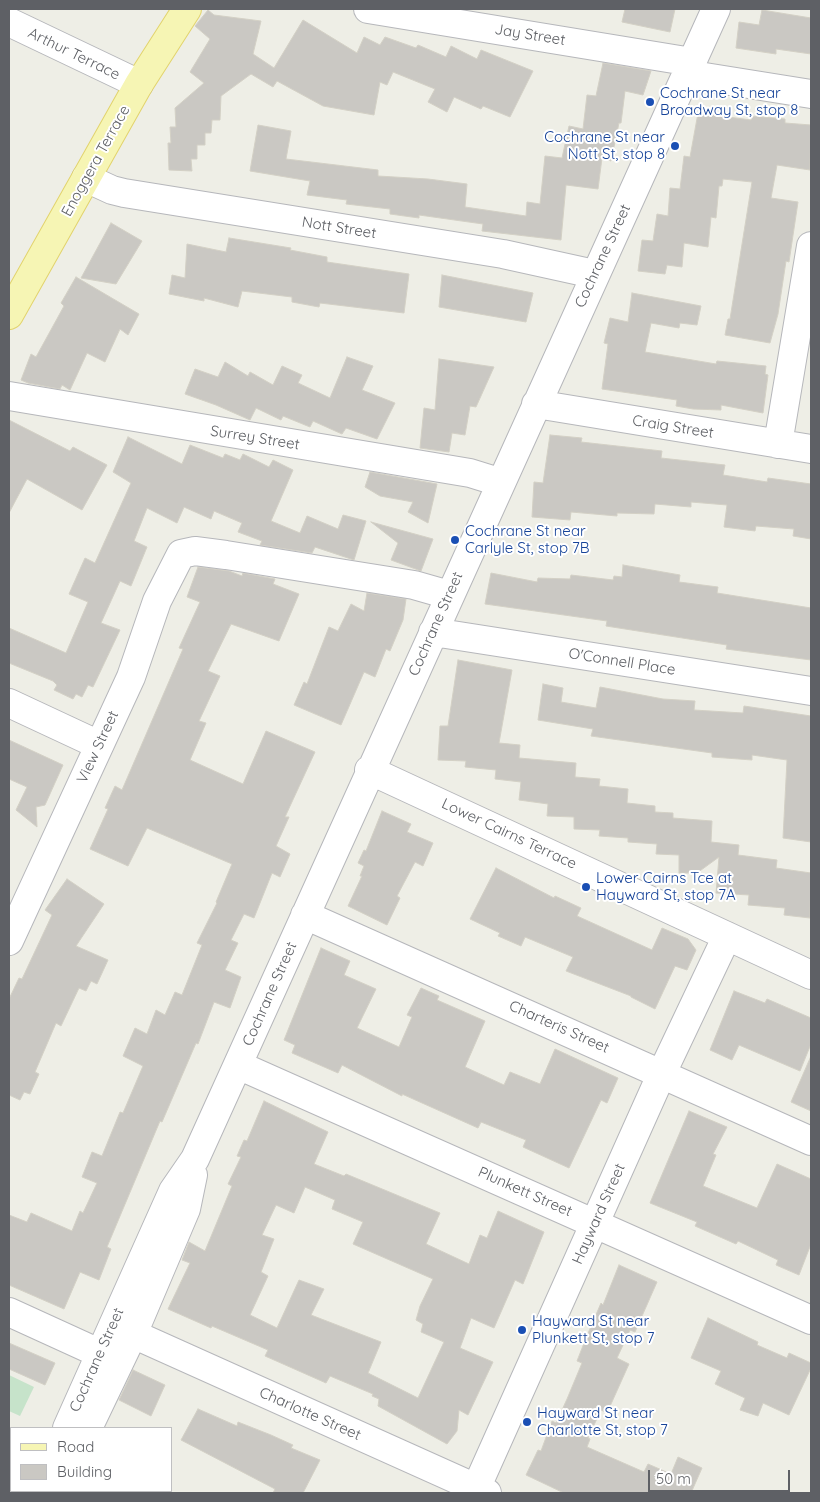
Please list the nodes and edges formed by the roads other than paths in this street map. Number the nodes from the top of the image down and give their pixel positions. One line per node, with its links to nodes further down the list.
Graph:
1 (187, 9): 6 (main road, Enoggera Terrace)
2 (368, 9): 5 (street, Jay Street)
3 (716, 9): 5 (street, Cochrane Street)
4 (9, 22): 6 (street, Arthur Terrace)
5 (689, 68): 7 (street, Jay Street); 10 (street, Cochrane Street)
6 (139, 84): 8 (main road, Enoggera Terrace)
7 (811, 94)
8 (86, 178): 10 (street, Nott Street); 11 (main road, Enoggera Terrace)
9 (811, 246): 14 (street)
10 (594, 274): 13 (street, Cochrane Street)
11 (9, 315)
12 (9, 396): 16 (street, Surrey Street)
13 (536, 404): 14 (street, Craig Street); 16 (street, Cochrane Street)
14 (778, 444): 15 (street, Craig Street)
15 (811, 449)
16 (499, 482): 17 (street, Cochrane Street)
17 (449, 594): 18 (street, Cochrane Street); 21 (street, View Street)
18 (433, 632): 19 (street, O'Connell Place); 22 (street, Cochrane Street)
19 (811, 691)
20 (9, 703): 21 (street)
21 (99, 745): 25 (street, View Street)
22 (370, 770): 23 (street, Cochrane Street); 24 (street, Lower Cairns Terrace)
23 (306, 914): 27 (street, Cochrane Street); 28 (street, Charteris Street)
24 (726, 936): 26 (street, Lower Cairns Terrace); 28 (street, Hayward Street)
25 (9, 941)
26 (811, 974)
27 (238, 1065): 30 (street, Cochrane Street); 31 (street, Plunkett Street)
28 (662, 1073): 29 (street, Charteris Street); 31 (street, Hayward Street)
29 (811, 1140)
30 (194, 1159): 34 (street, Cochrane Street); 35 (street, Cochrane Street)
31 (595, 1223): 33 (street, Plunkett Street); 38 (street, Hayward Street)
32 (9, 1312): 35 (street)
33 (811, 1320)
34 (133, 1334): 37 (street, Cochrane Street); 38 (street, Charlotte Street)
35 (100, 1354): 36 (street, Cochrane Street)
36 (67, 1427)
37 (88, 1427)
38 (479, 1492)

